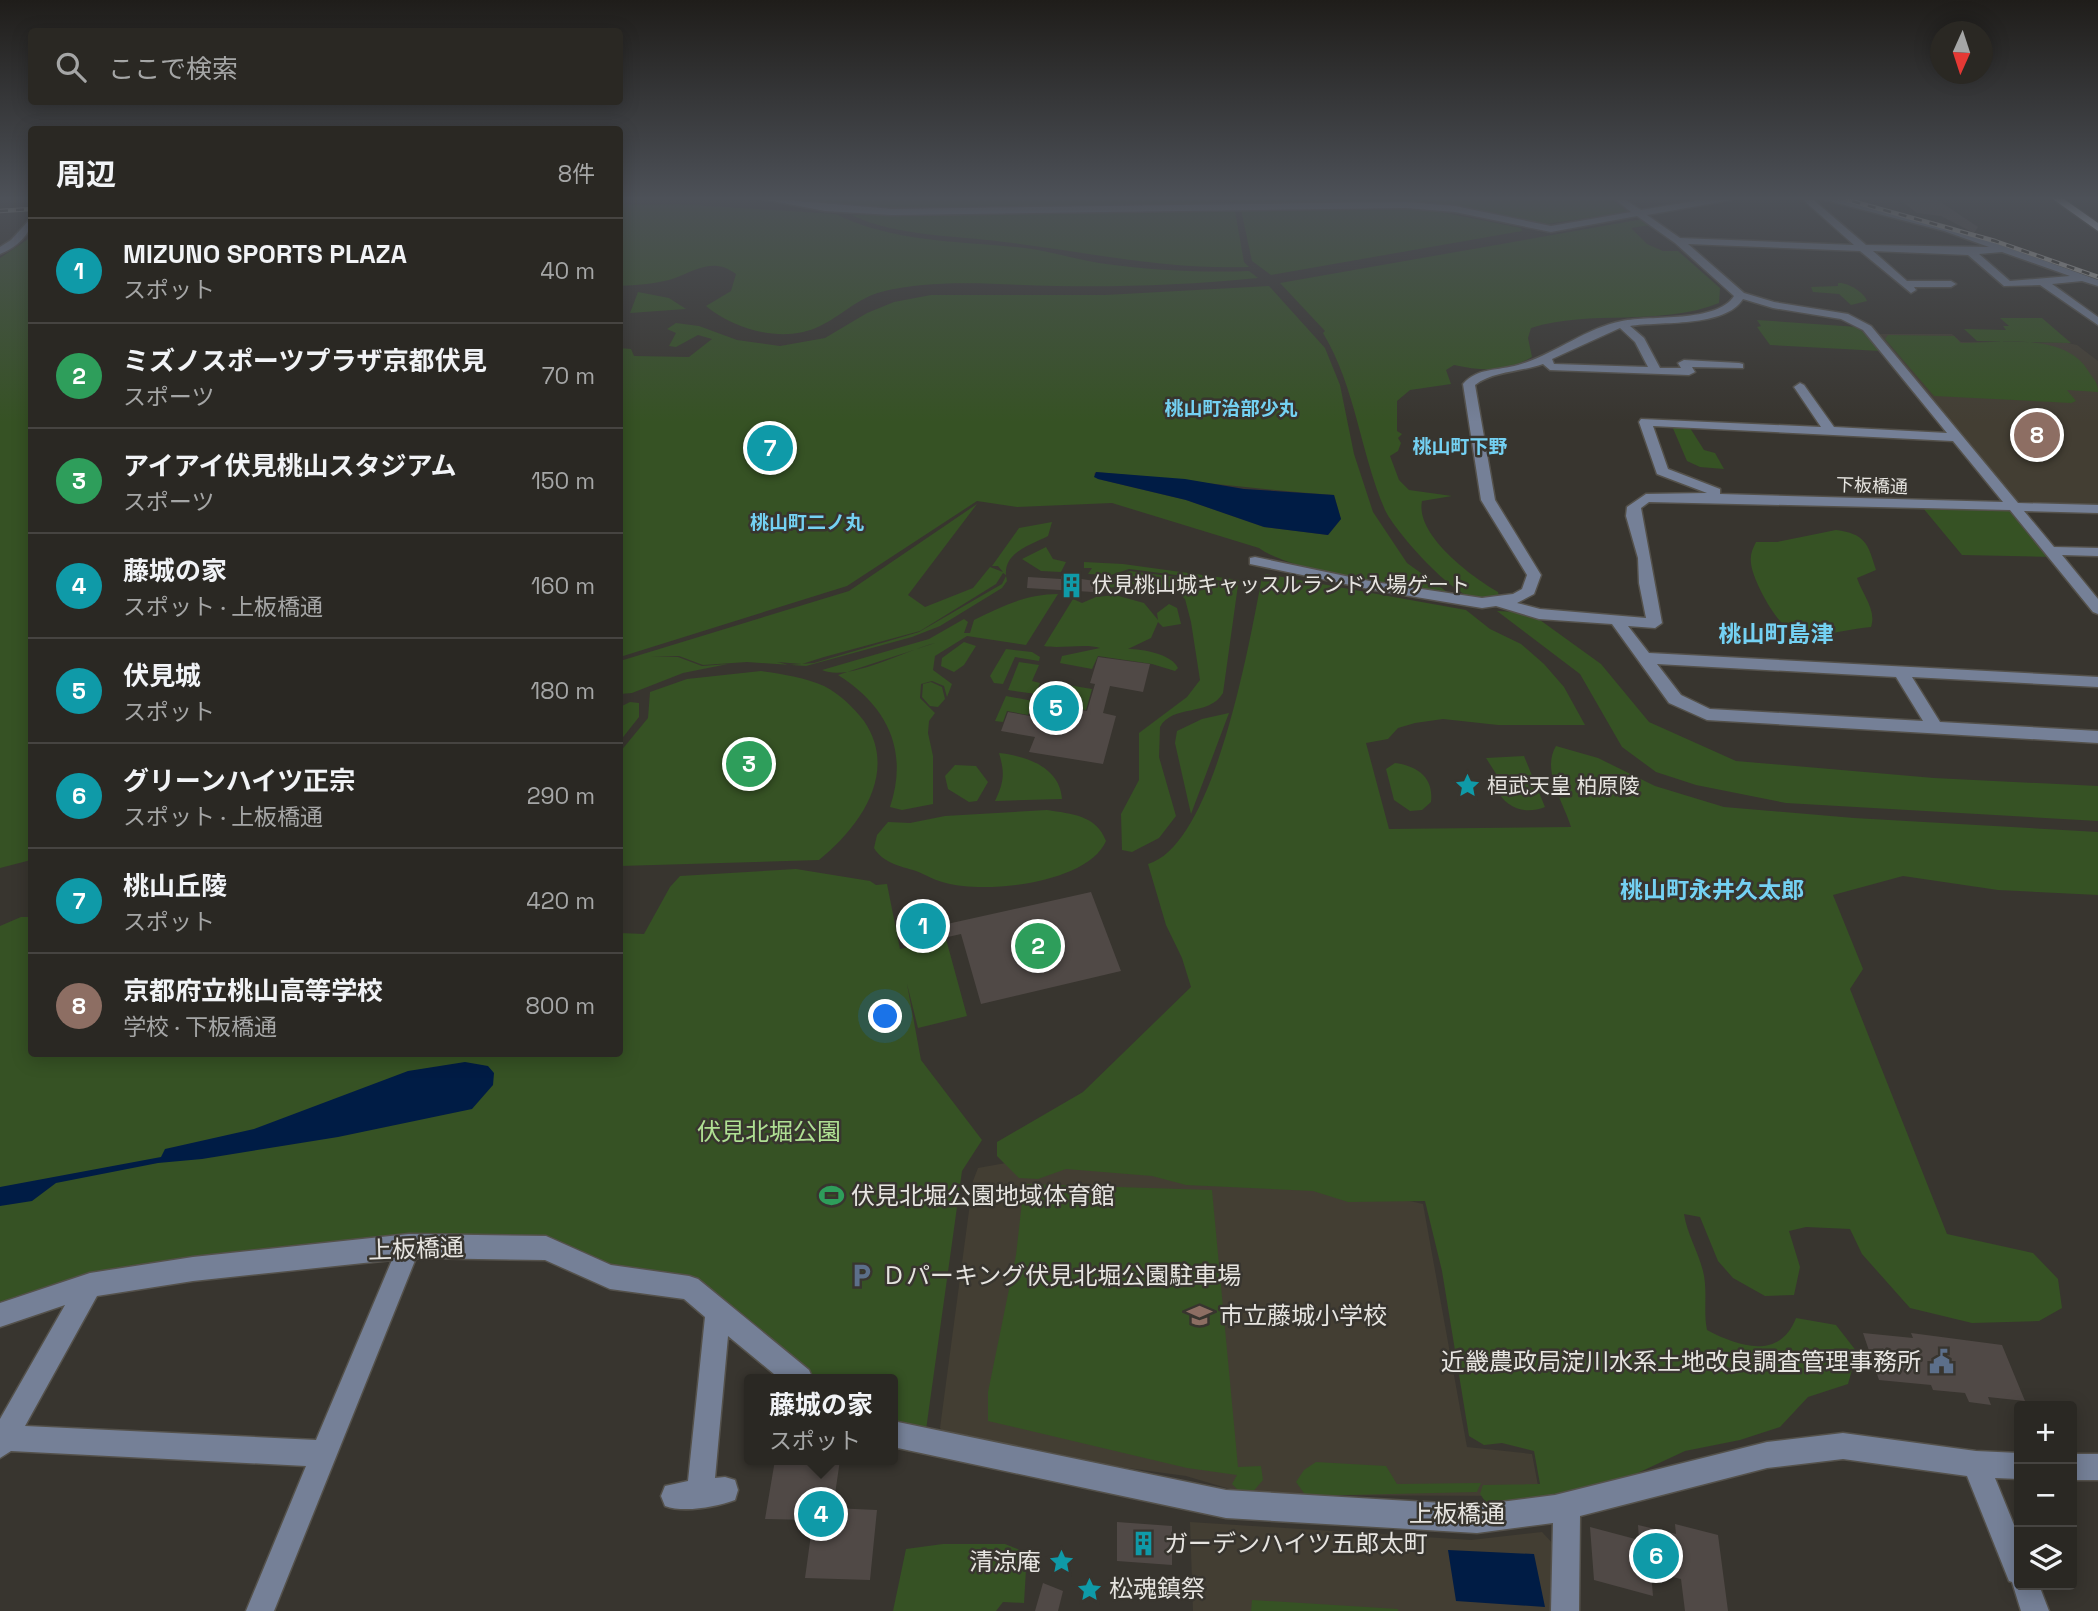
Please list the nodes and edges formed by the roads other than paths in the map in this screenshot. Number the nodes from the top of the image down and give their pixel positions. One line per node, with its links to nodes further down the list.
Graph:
1 (1713, 272): 9 (street)
2 (1891, 272): 8 (street)
3 (1994, 272): 6 (street)
4 (2069, 272): 5 (street)
5 (2085, 278): 6 (street); 7 (street)
6 (2041, 281): 10 (street)
7 (2098, 283)
8 (1951, 284)
9 (1740, 295): 13 (street); 19 (street)
10 (2079, 308): 11 (street); 12 (street)
11 (2098, 309)
12 (2098, 322)
13 (1620, 324): 14 (street); 16 (street)
14 (1545, 357): 16 (street); 26 (street)
15 (1739, 366): 16 (street)
16 (1656, 371)
17 (1800, 387): 18 (street)
18 (1830, 431): 19 (street); 20 (street)
19 (1955, 437): 21 (street)
20 (1727, 497): 21 (street, 下板橋通); 28 (street, 下板橋通)
21 (2013, 508): 22 (street, 下板橋通); 23 (street)
22 (2098, 509)
23 (2049, 551): 24 (street); 27 (street)
24 (2098, 552)
25 (1255, 561): 26 (street)
26 (1502, 603): 28 (street)
27 (2096, 604)
28 (1617, 621): 29 (street)
29 (1644, 657): 30 (street); 32 (street)
30 (1900, 670): 31 (street); 32 (street)
31 (2098, 682)
32 (1935, 728): 33 (street)
33 (2098, 737)
34 (409, 1246): 35 (street, 上板橋通); 36 (street, 上板橋通); 41 (street)
35 (90, 1285): 37 (street, 上板橋通); 40 (street)
36 (718, 1312): 38 (street, 上板橋通); 46 (street)
37 (0, 1315)
38 (794, 1374)
39 (898, 1435): 47 (street, 上板橋通)
40 (2, 1442): 41 (street)
41 (323, 1454): 50 (street)
42 (1976, 1464): 43 (street, 上板橋通); 47 (street, 上板橋通); 48 (street)
43 (2014, 1466)
44 (2077, 1467): 45 (street)
45 (2098, 1467)
46 (700, 1493)
47 (1567, 1506): 51 (street)
48 (2014, 1559)
49 (2027, 1590): 52 (street)
50 (260, 1611)
51 (1565, 1611)
52 (2035, 1611)

